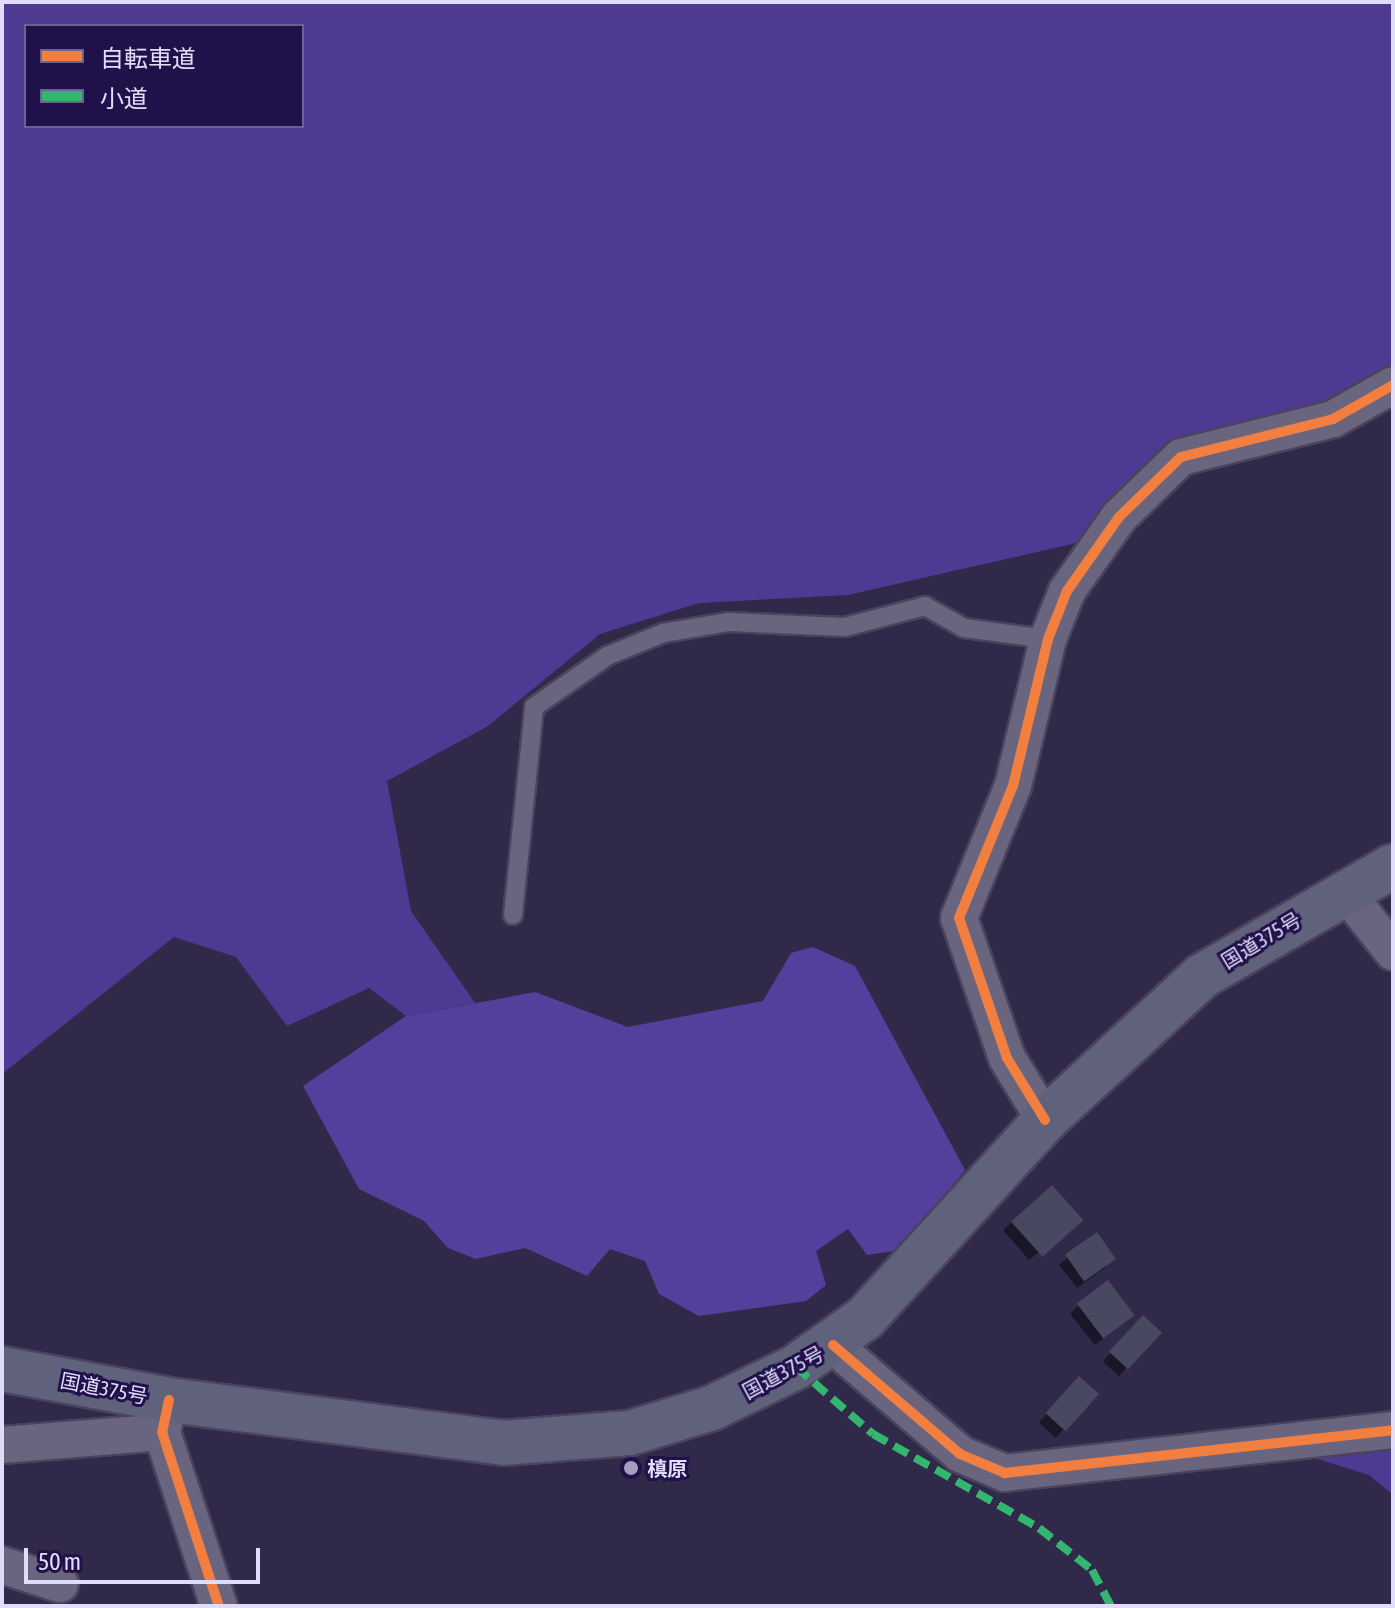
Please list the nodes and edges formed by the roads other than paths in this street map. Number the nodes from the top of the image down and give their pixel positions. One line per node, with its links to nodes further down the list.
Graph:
1 (1393, 385): 2 (street)
2 (1048, 639): 5 (lane); 7 (street)
3 (1393, 866): 4 (highway, 国道375号)
4 (1344, 890): 6 (street); 7 (highway, 国道375号)
5 (513, 915)
6 (1393, 952)
7 (1045, 1120): 8 (highway, 国道375号)
8 (833, 1345): 10 (highway, 国道375号); 11 (street)
9 (2, 1369): 10 (highway, 国道375号)
10 (165, 1416): 12 (street); 15 (street)
11 (1393, 1430)
12 (2, 1445)
13 (2, 1565): 14 (street)
14 (60, 1584)
15 (219, 1606)

